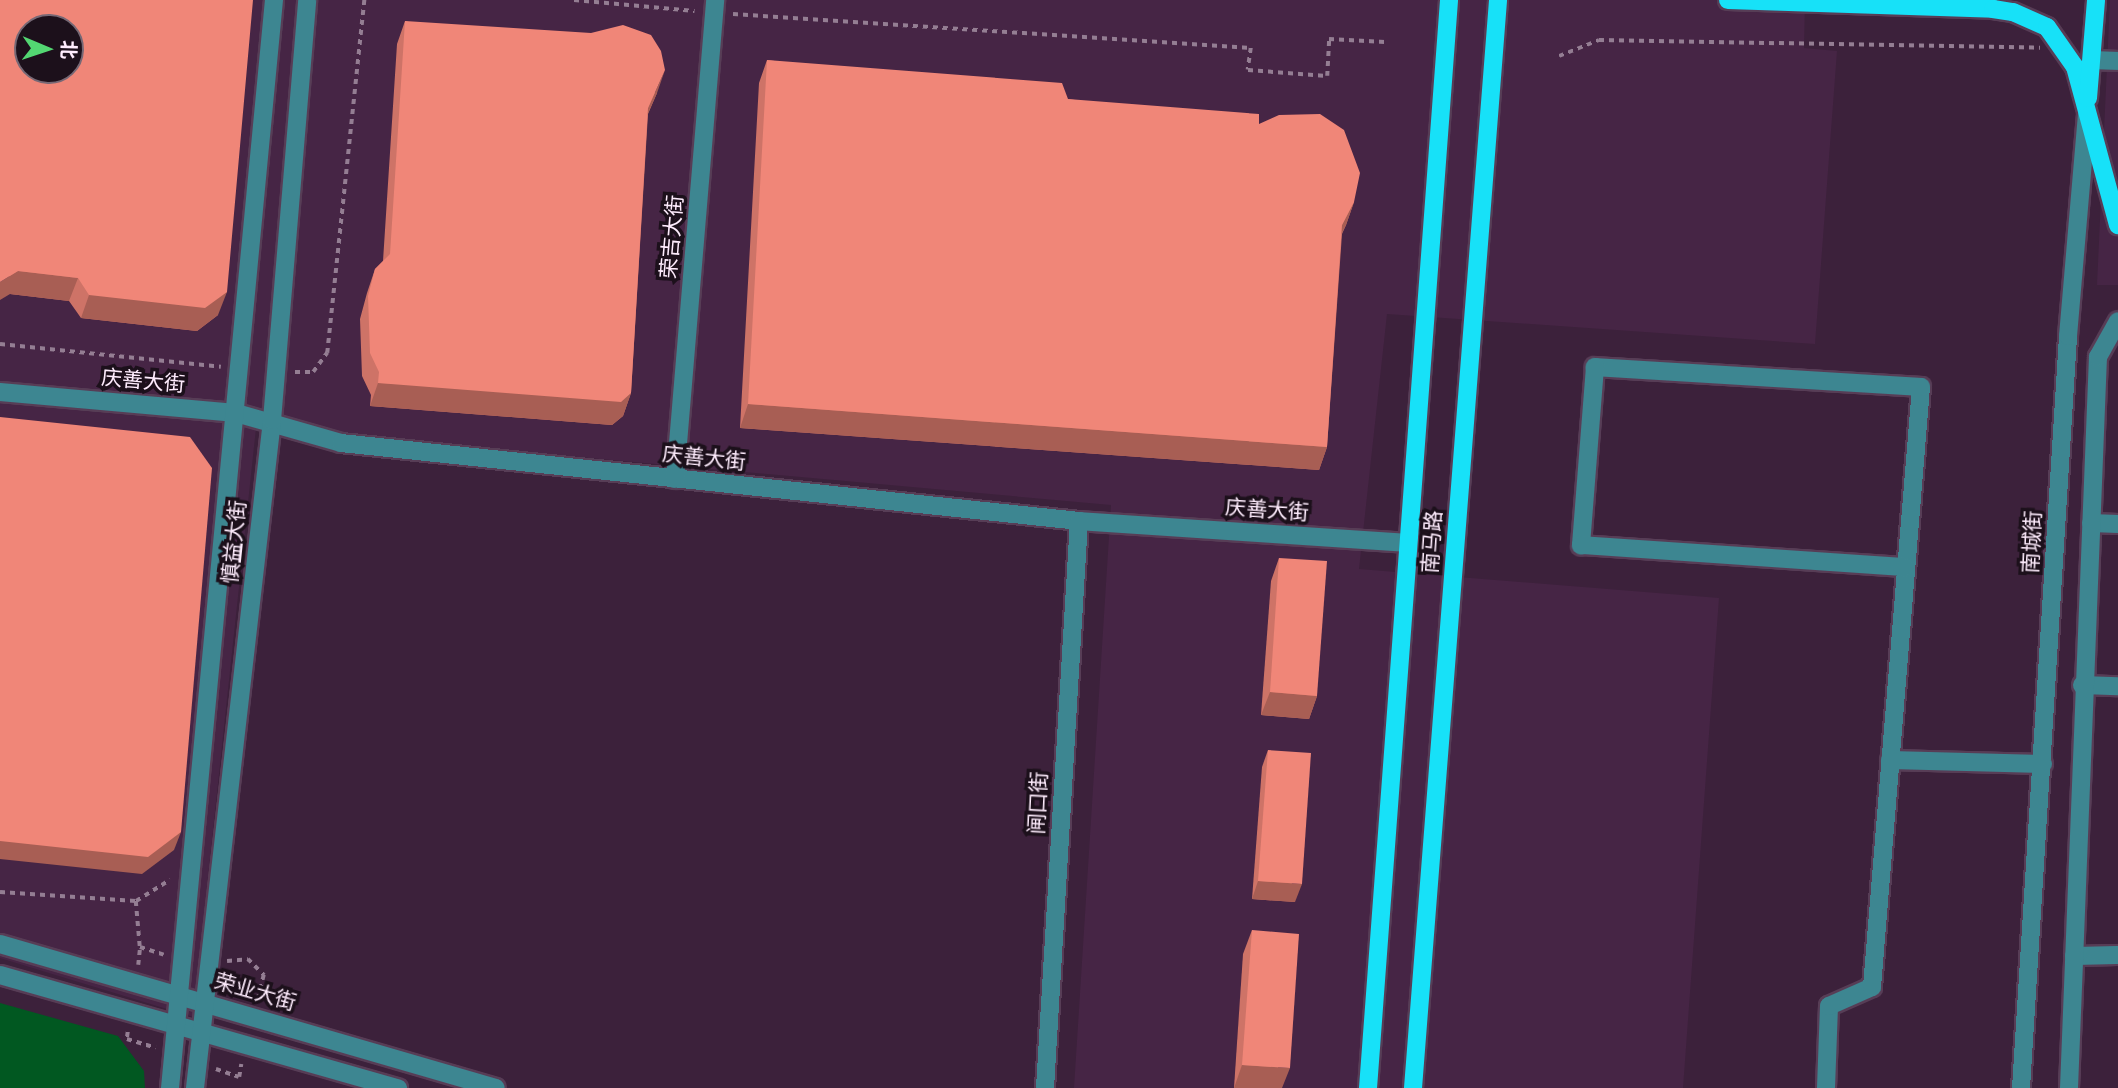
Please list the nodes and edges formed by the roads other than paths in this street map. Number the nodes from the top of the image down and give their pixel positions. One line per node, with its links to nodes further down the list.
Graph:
1 (274, 0): 14 (street, 慎益大街)
2 (307, 0): 15 (street, 慎益大街)
3 (1449, 0): 20 (main road, 南马路)
4 (1498, 0): 40 (main road, 南马路)
5 (1728, 0): 10 (main road)
6 (2096, 0): 8 (main road, 南城街)
7 (715, 6): 16 (street, 荣吉大街)
8 (2093, 60): 9 (street); 10 (main road, 南城街)
9 (2118, 61)
10 (2088, 104): 11 (main road); 25 (street, 南城街)
11 (2118, 225)
12 (2118, 321): 18 (street)
13 (0, 392): 14 (street, 庆善大街)
14 (236, 413): 15 (street, 庆善大街); 30 (street, 慎益大街)
15 (272, 420): 16 (street, 庆善大街); 31 (street, 慎益大街)
16 (675, 479): 17 (street, 庆善大街)
17 (1079, 521): 20 (street, 庆善大街); 38 (street, 闸口街)
18 (2091, 523): 19 (street); 22 (street)
19 (2118, 524)
20 (1407, 543): 39 (main road, 南马路)
21 (1905, 567): 21 (street); 24 (street)
22 (2082, 685): 23 (street); 28 (street)
23 (2118, 686)
24 (1890, 760): 25 (street); 41 (street)
25 (2043, 764): 42 (street, 南城街)
26 (0, 944): 30 (street, 荣业大街)
27 (2118, 955): 28 (street)
28 (2074, 956): 43 (street)
29 (0, 975): 32 (street)
30 (176, 994): 31 (street, 荣业大街); 32 (street, 慎益大街)
31 (206, 1003): 33 (street, 慎益大街); 37 (street, 荣业大街)
32 (174, 1022): 33 (street); 34 (street, 慎益大街)
33 (202, 1030): 35 (street, 慎益大街); 36 (street)
34 (170, 1088)
35 (195, 1088)
36 (398, 1088)
37 (496, 1088)
38 (1045, 1088)
39 (1368, 1088)
40 (1413, 1088)
41 (1826, 1088)
42 (2021, 1088)
43 (2069, 1088)

